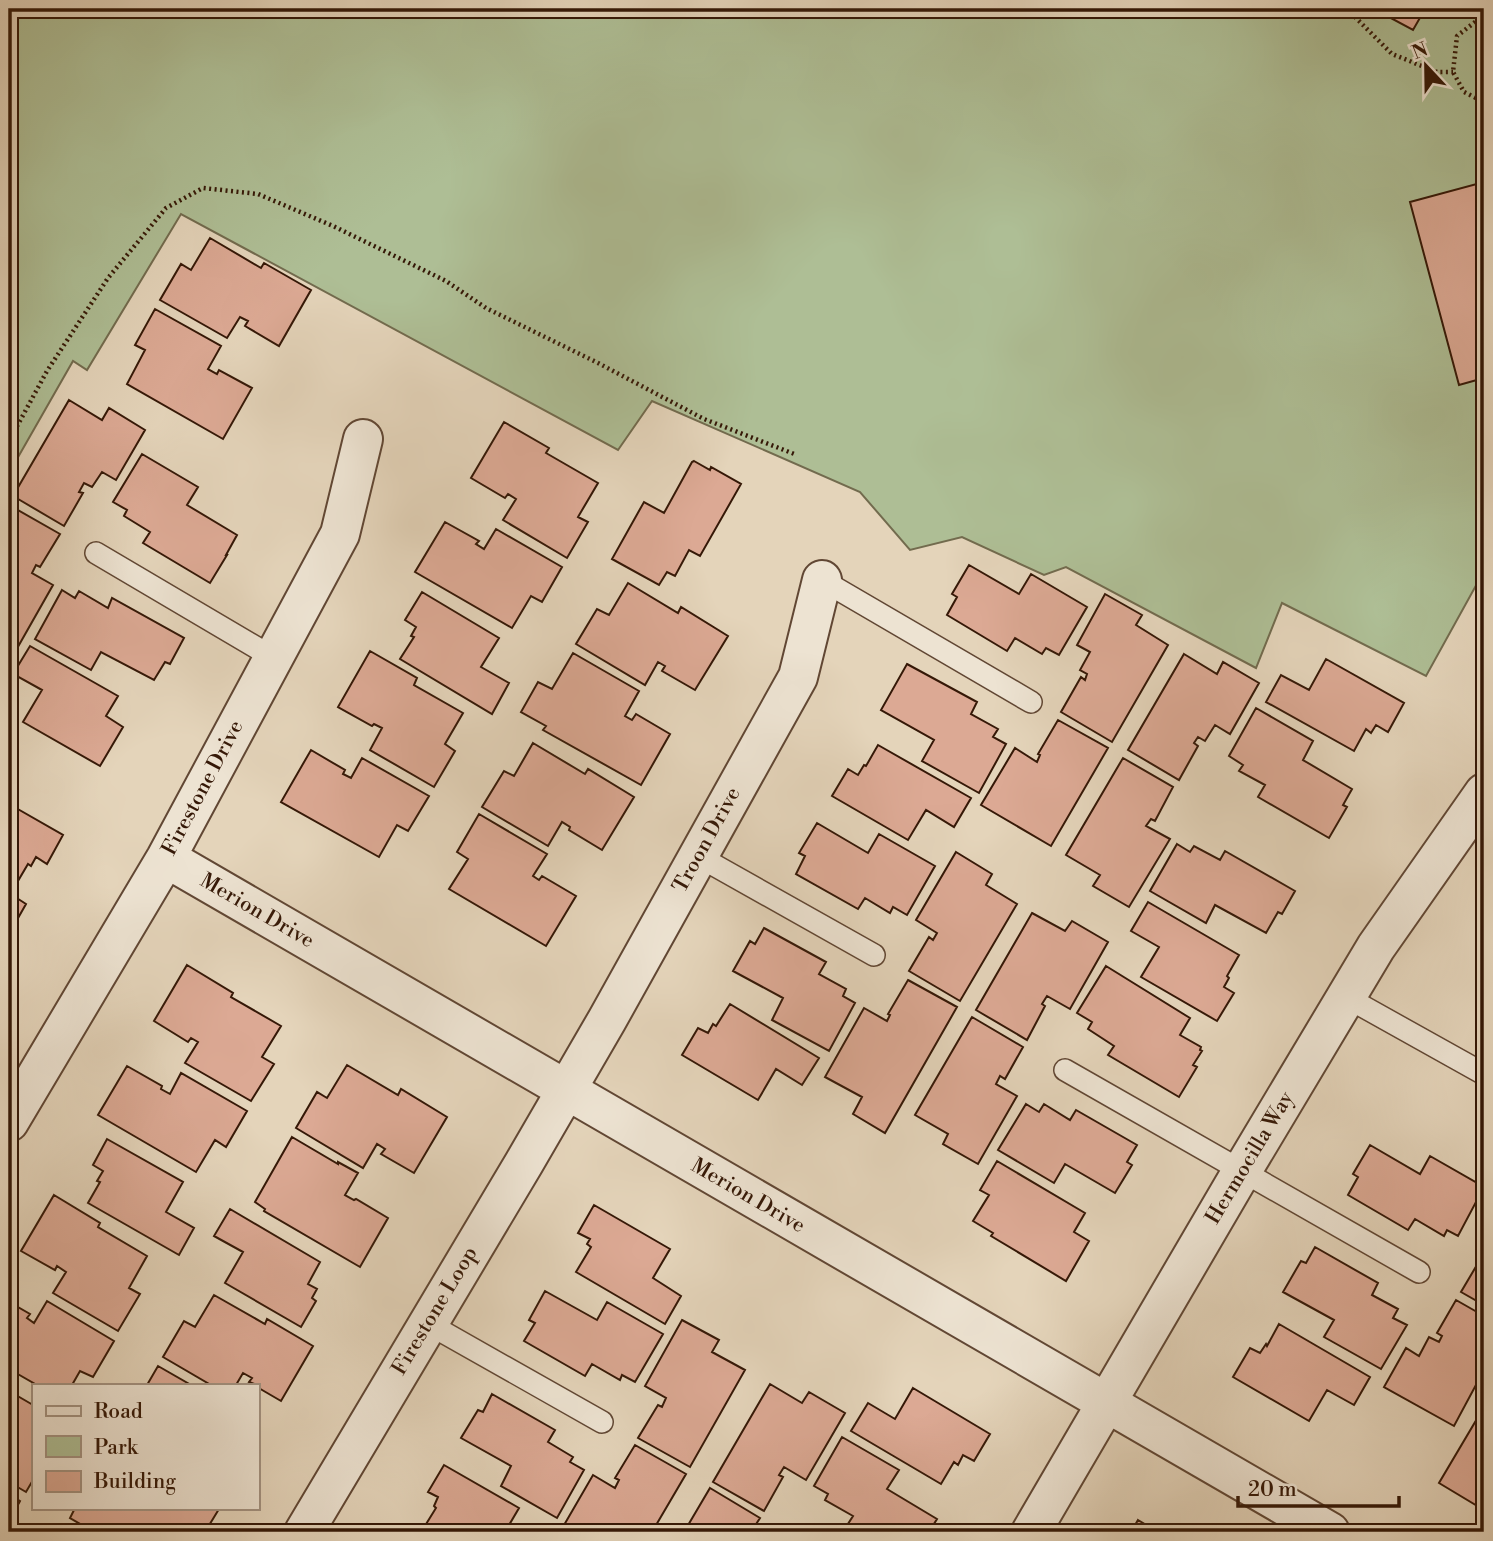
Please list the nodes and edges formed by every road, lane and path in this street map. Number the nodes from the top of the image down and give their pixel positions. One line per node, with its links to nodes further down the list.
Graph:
1 (1347, 9): 3 (path)
2 (1484, 16): 3 (path)
3 (1453, 72): 4 (path)
4 (1484, 102)
5 (363, 439): 10 (street, Firestone Drive)
6 (9, 441): 7 (path)
7 (797, 456)
8 (96, 553): 10 (lane)
9 (822, 580): 11 (lane); 13 (street, Troon Drive)
10 (274, 658): 14 (street, Firestone Drive)
11 (1031, 702)
12 (1484, 793): 16 (street, Hermocilla Way)
13 (698, 856): 15 (lane); 19 (street, Troon Drive)
14 (166, 858): 19 (street, Merion Drive); 20 (street, Firestone Drive)
15 (874, 955)
16 (1346, 997): 18 (lane); 21 (street, Hermocilla Way)
17 (1065, 1069): 21 (lane)
18 (1484, 1074)
19 (566, 1090): 23 (street, Firestone Loop); 24 (street, Merion Drive)
20 (9, 1122)
21 (1242, 1171): 22 (lane); 24 (street, Hermocilla Way)
22 (1419, 1272)
23 (428, 1323): 25 (lane); 26 (street, Firestone Loop)
24 (1107, 1404): 27 (street, Hermocilla Way); 28 (street, Merion Drive)
25 (602, 1422)
26 (304, 1532)
27 (1031, 1532)
28 (1330, 1532)

